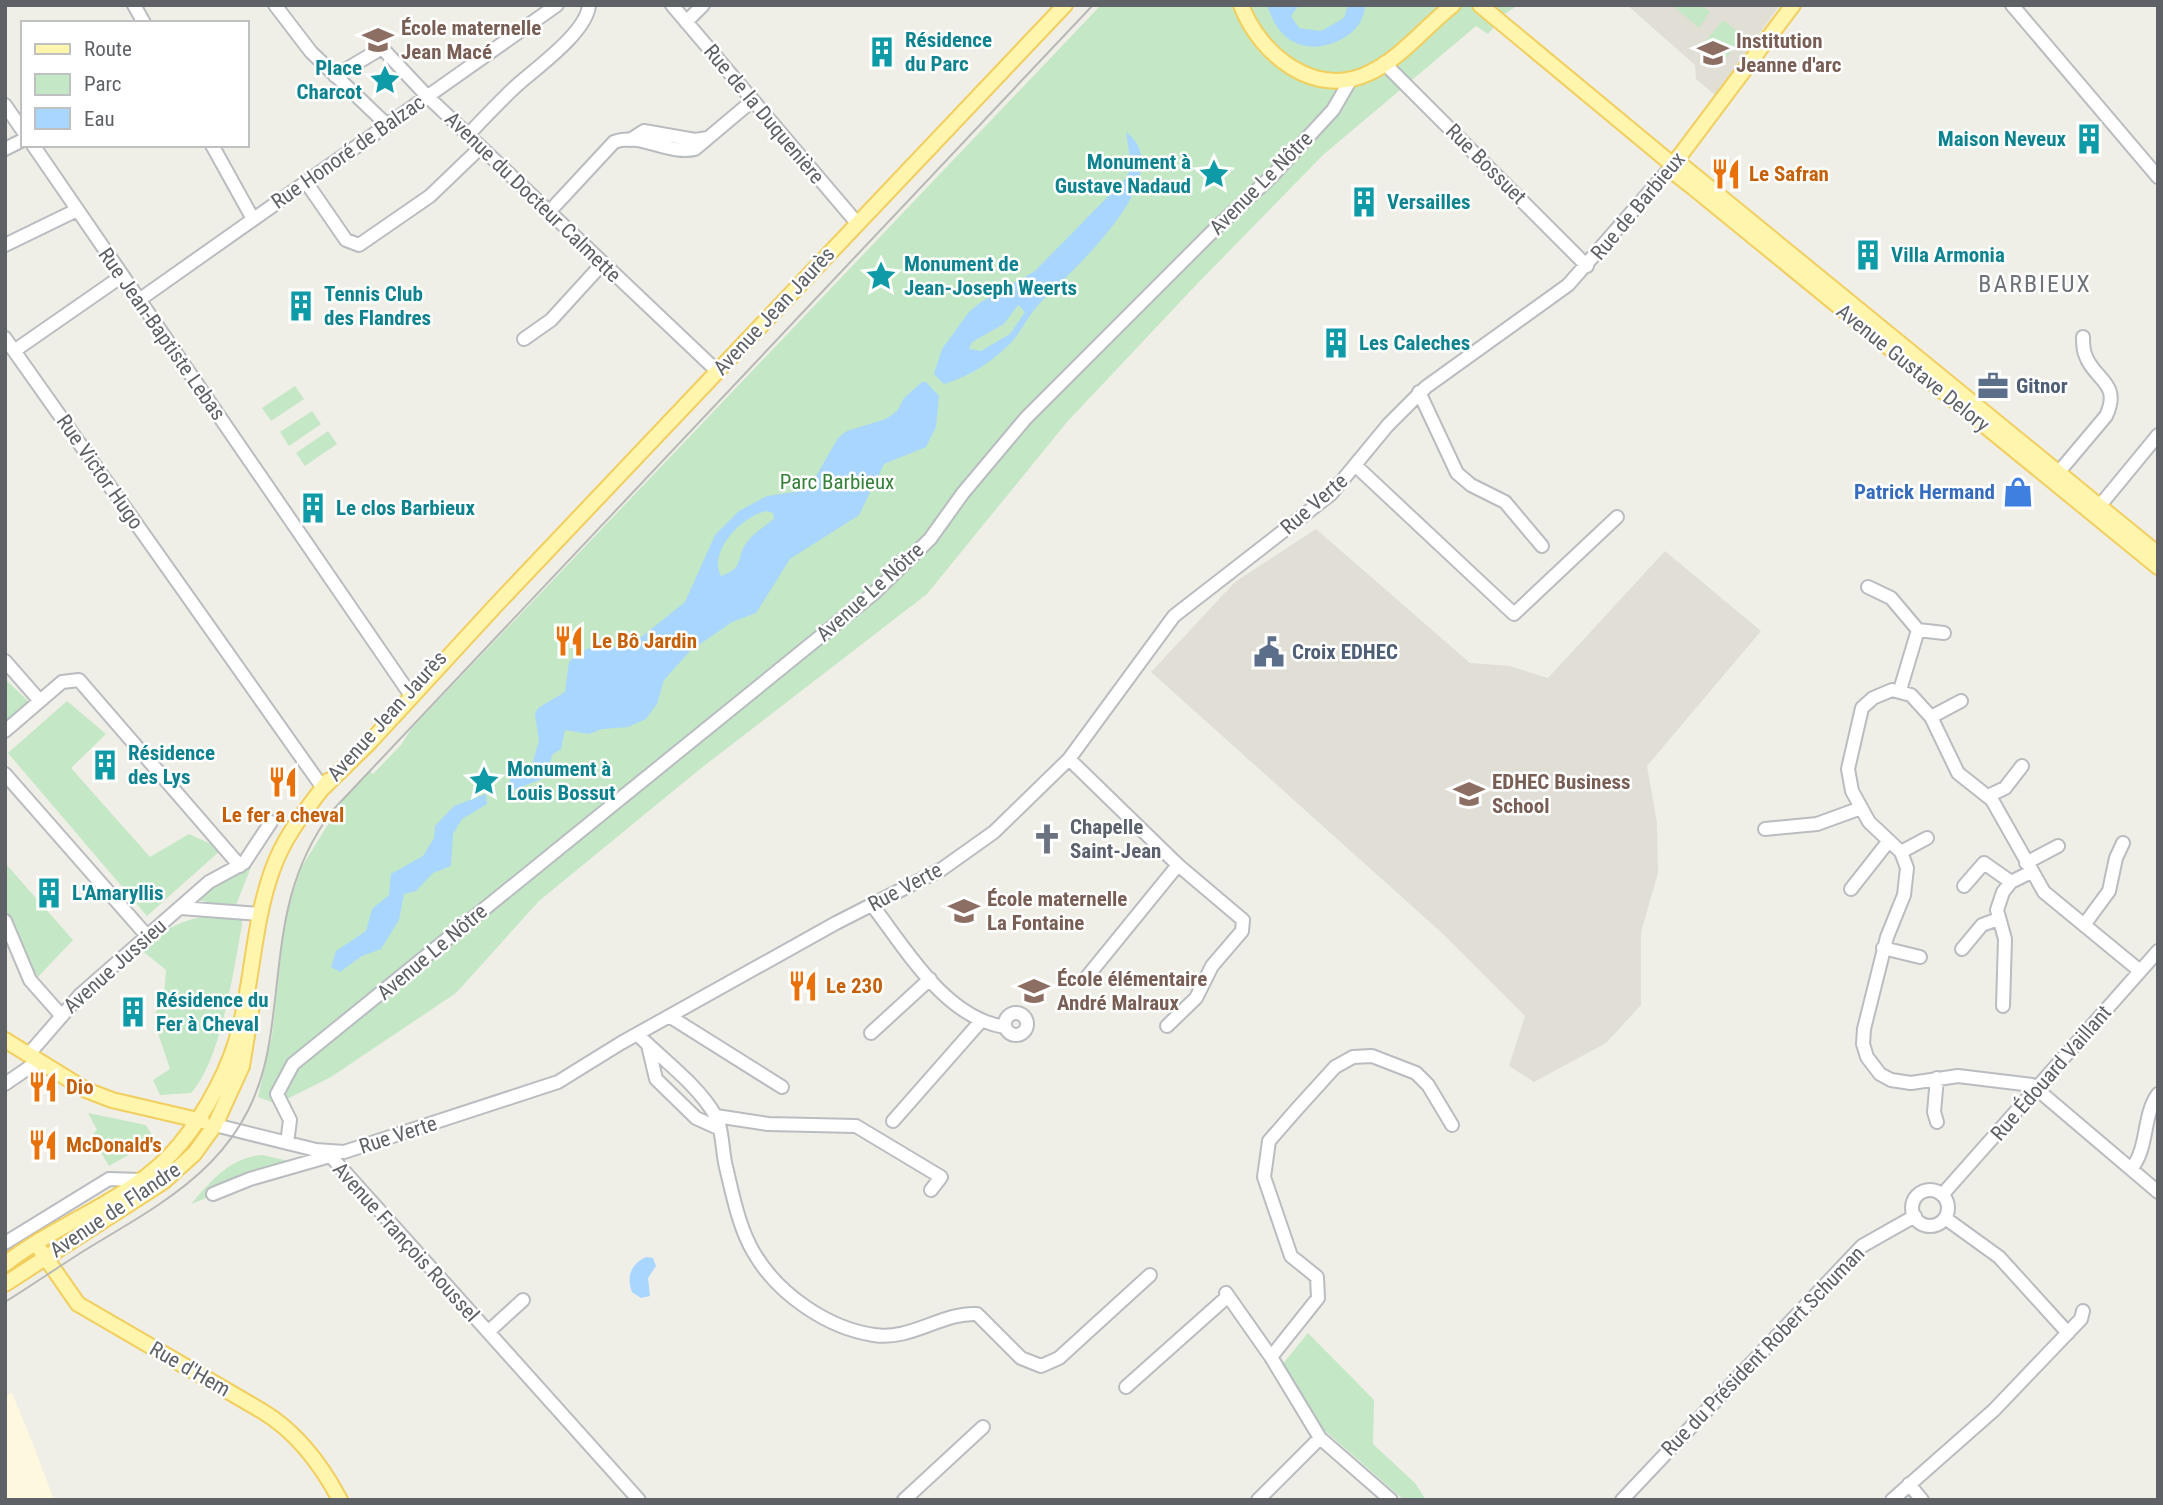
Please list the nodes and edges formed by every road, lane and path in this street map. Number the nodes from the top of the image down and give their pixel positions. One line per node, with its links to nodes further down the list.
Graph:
1 (134, 5): 13 (street)
2 (275, 5): 16 (street)
3 (557, 5): 18 (street, Rue Honoré de Balzac)
4 (589, 5): 23 (street)
5 (672, 5): 14 (street, Rue de la Duquenière)
6 (703, 5): 14 (street)
7 (1065, 5): 35 (main road, Avenue Jean Jaurès)
8 (1241, 5): 17 (main road)
9 (1453, 5): 15 (main road)
10 (1480, 5): 29 (main road, Avenue Gustave Delory)
11 (1793, 5): 29 (main road, Rue de Barbieux)
12 (2012, 5): 30 (street)
13 (143, 21)
14 (686, 22): 19 (street, Rue de la Duquenière)
15 (1384, 63): 17 (main road); 38 (street, Rue Bossuet)
16 (335, 76): 18 (street, Avenue du Docteur Calmette); 21 (street)
17 (1351, 79): 122 (street, Avenue Le Nôtre)
18 (427, 96): 21 (street, Rue Honoré de Balzac); 23 (street, Avenue du Docteur Calmette)
19 (752, 101): 33 (street); 35 (street, Rue de la Duquenière)
20 (5, 105): 22 (street)
21 (387, 125): 31 (street, Rue Honoré de Balzac)
22 (21, 128)
23 (468, 135): 27 (street, Avenue du Docteur Calmette)
24 (21, 141): 28 (street)
25 (34, 147): 32 (street, Rue Jean-Baptiste Lebas)
26 (213, 147): 34 (street)
27 (481, 147): 31 (street); 33 (street, Avenue du Docteur Calmette)
28 (5, 149)
29 (1673, 165): 38 (street, Rue de Barbieux); 50 (main road, Avenue Gustave Delory); 51 (main road, Avenue Gustave Delory)
30 (2158, 177)
31 (306, 182): 34 (street, Rue Honoré de Balzac)
32 (77, 210): 36 (street); 39 (street, Rue Jean-Baptiste Lebas)
33 (549, 212): 37 (street, Avenue du Docteur Calmette)
34 (253, 219): 40 (street, Rue Honoré de Balzac)
35 (857, 223): 46 (main road, Avenue Jean Jaurès)
36 (5, 244)
37 (603, 263): 43 (street); 46 (street, Avenue du Docteur Calmette)
38 (1587, 267): 45 (street, Rue de Barbieux)
39 (122, 276): 40 (street, Rue Jean-Baptiste Lebas); 44 (street)
40 (139, 300): 61 (street, Rue Jean-Baptiste Lebas)
41 (2083, 337): 50 (street)
42 (5, 338): 44 (street, Rue Victor Hugo)
43 (524, 339)
44 (14, 351): 69 (street, Rue Victor Hugo)
45 (1447, 370): 47 (street, Rue Verte)
46 (718, 371): 61 (main road, Avenue Jean Jaurès)
47 (1419, 392): 49 (street, Rue Verte); 53 (street)
48 (2158, 435): 51 (street)
49 (1356, 467): 52 (street); 66 (street, Rue Verte)
50 (2058, 473): 51 (main road, Avenue Gustave Delory)
51 (2096, 510): 54 (main road, Avenue Gustave Delory); 55 (main road, Avenue Gustave Delory)
52 (1617, 517)
53 (1542, 546)
54 (2158, 554)
55 (2158, 568)
56 (1868, 587): 57 (street)
57 (1918, 630): 58 (street); 60 (street)
58 (1944, 634)
59 (5, 661): 62 (street)
60 (1900, 690): 64 (street); 71 (street)
61 (410, 694): 69 (main road, Avenue Jean Jaurès)
62 (40, 701): 65 (street); 80 (street)
63 (1961, 701): 64 (street)
64 (1931, 717): 70 (street)
65 (5, 732)
66 (1069, 759): 79 (street); 85 (street, Rue Verte)
67 (2022, 766): 70 (street)
68 (5, 774): 91 (street)
69 (323, 788): 87 (main road, Avenue Jean Jaurès)
70 (1988, 796): 81 (street)
71 (1861, 808): 73 (street); 75 (street)
72 (271, 822): 80 (street)
73 (1765, 829)
74 (1927, 838): 78 (street)
75 (1888, 842): 78 (street); 84 (street)
76 (2123, 843): 90 (street)
77 (2058, 846): 81 (street)
78 (1901, 852): 92 (street)
79 (1178, 865): 98 (street); 104 (street)
80 (240, 866): 86 (street)
81 (2028, 867): 82 (street); 90 (street)
82 (2011, 882): 83 (street); 88 (street)
83 (1964, 886)
84 (1851, 889)
85 (872, 905): 99 (street); 102 (street, Rue Verte)
86 (181, 908): 87 (street, Avenue Jussieu); 91 (street, Avenue Jussieu)
87 (259, 914): 96 (main road, Avenue Jean Jaurès)
88 (1998, 919): 93 (street); 100 (street)
89 (5, 921): 101 (street)
90 (2084, 925): 97 (street)
91 (148, 937): 101 (street, Avenue Jussieu)
92 (1884, 948): 95 (street); 111 (street)
93 (1962, 949)
94 (2158, 951): 97 (street, Rue Édouard Vaillant)
95 (1920, 957)
96 (251, 969): 116 (main road, Avenue Jean Jaurès); 120 (main road, Avenue Jean Jaurès)
97 (2140, 971): 114 (street, Rue Édouard Vaillant)
98 (1086, 978)
99 (930, 979): 103 (street); 106 (street)
100 (2003, 1006)
101 (61, 1014): 110 (street, Avenue Jussieu)
102 (669, 1016): 107 (street, Rue Verte); 113 (street)
103 (981, 1021): 105 (street); 117 (street)
104 (1167, 1026)
105 (1005, 1027)
106 (871, 1033)
107 (637, 1034): 109 (street); 123 (street, Rue Verte)
108 (5, 1040): 110 (main road)
109 (648, 1045): 118 (street); 118 (street)
110 (33, 1058): 112 (street, Avenue Jussieu); 116 (main road)
111 (1937, 1078): 114 (street); 119 (street)
112 (5, 1084)
113 (782, 1087)
114 (2038, 1089): 124 (street); 129 (street, Rue Édouard Vaillant)
115 (2158, 1094): 124 (street)
116 (196, 1120): 120 (main road); 125 (main road, Avenue de Flandre)
117 (893, 1121)
118 (717, 1122): 126 (street); 136 (street)
119 (1937, 1122)
120 (215, 1125): 122 (street, Rue Verte); 125 (main road, Avenue de Flandre)
121 (1452, 1125): 142 (street)
122 (287, 1143): 123 (street, Rue Verte)
123 (328, 1154): 128 (street); 140 (street, Avenue François Roussel)
124 (2131, 1170): 127 (street)
125 (144, 1186): 132 (street, Avenue de Flandre); 133 (main road, Avenue de Flandre); 134 (main road, Avenue de Flandre)
126 (931, 1191)
127 (2158, 1192)
128 (213, 1194)
129 (1942, 1195): 130 (street); 131 (street)
130 (1914, 1216): 131 (street); 152 (street, Rue du Président Robert Schuman)
131 (1945, 1218): 141 (street)
132 (5, 1242)
133 (36, 1244): 134 (main road, Rue d'Hem); 135 (main road, Avenue de Flandre)
134 (45, 1258): 137 (main road, Avenue de Flandre); 147 (main road, Rue d'Hem)
135 (5, 1264)
136 (1150, 1275)
137 (5, 1284)
138 (523, 1300): 140 (street, Avenue François Roussel)
139 (2082, 1311): 141 (street)
140 (488, 1332): 148 (street, Avenue François Roussel)
141 (2068, 1333): 146 (street)
142 (1271, 1357): 143 (street); 145 (street)
143 (1126, 1387)
144 (983, 1427): 149 (street)
145 (1320, 1438): 150 (street); 151 (street)
146 (1909, 1484): 153 (street); 154 (street)
147 (340, 1500)
148 (639, 1500)
149 (905, 1500)
150 (1258, 1500)
151 (1391, 1500)
152 (1622, 1500)
153 (1892, 1500)
154 (1922, 1500)

